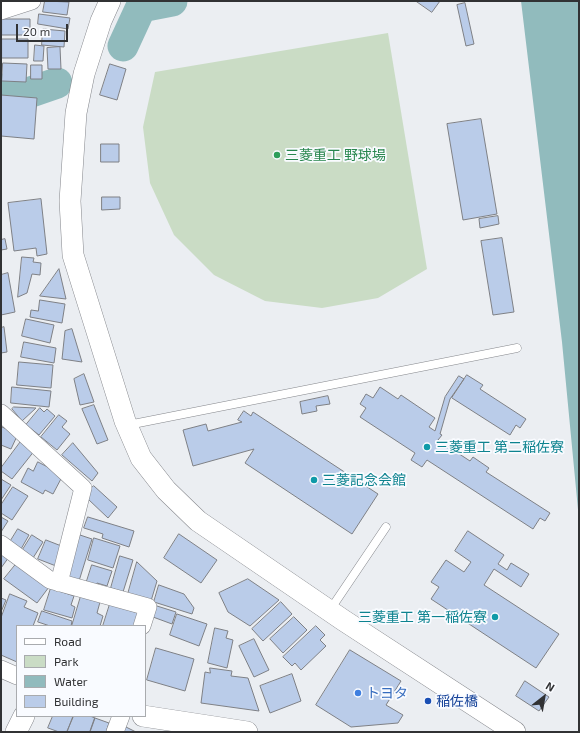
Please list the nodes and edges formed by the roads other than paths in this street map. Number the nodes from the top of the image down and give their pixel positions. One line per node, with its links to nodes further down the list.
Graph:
1 (32, 1): 3 (street)
2 (110, 1): 6 (street)
3 (1, 11)
4 (517, 348): 6 (lane)
5 (1, 413): 9 (street)
6 (127, 426): 10 (street)
7 (386, 527): 10 (lane)
8 (1, 544): 9 (street)
9 (59, 583): 11 (street)
10 (330, 610): 20 (street)
11 (142, 625)
12 (1, 669): 13 (street)
13 (16, 676)
14 (146, 716): 19 (street)
15 (24, 717): 17 (street)
16 (121, 717): 18 (street)
17 (16, 732)
18 (115, 732)
19 (247, 732)
20 (515, 732)

